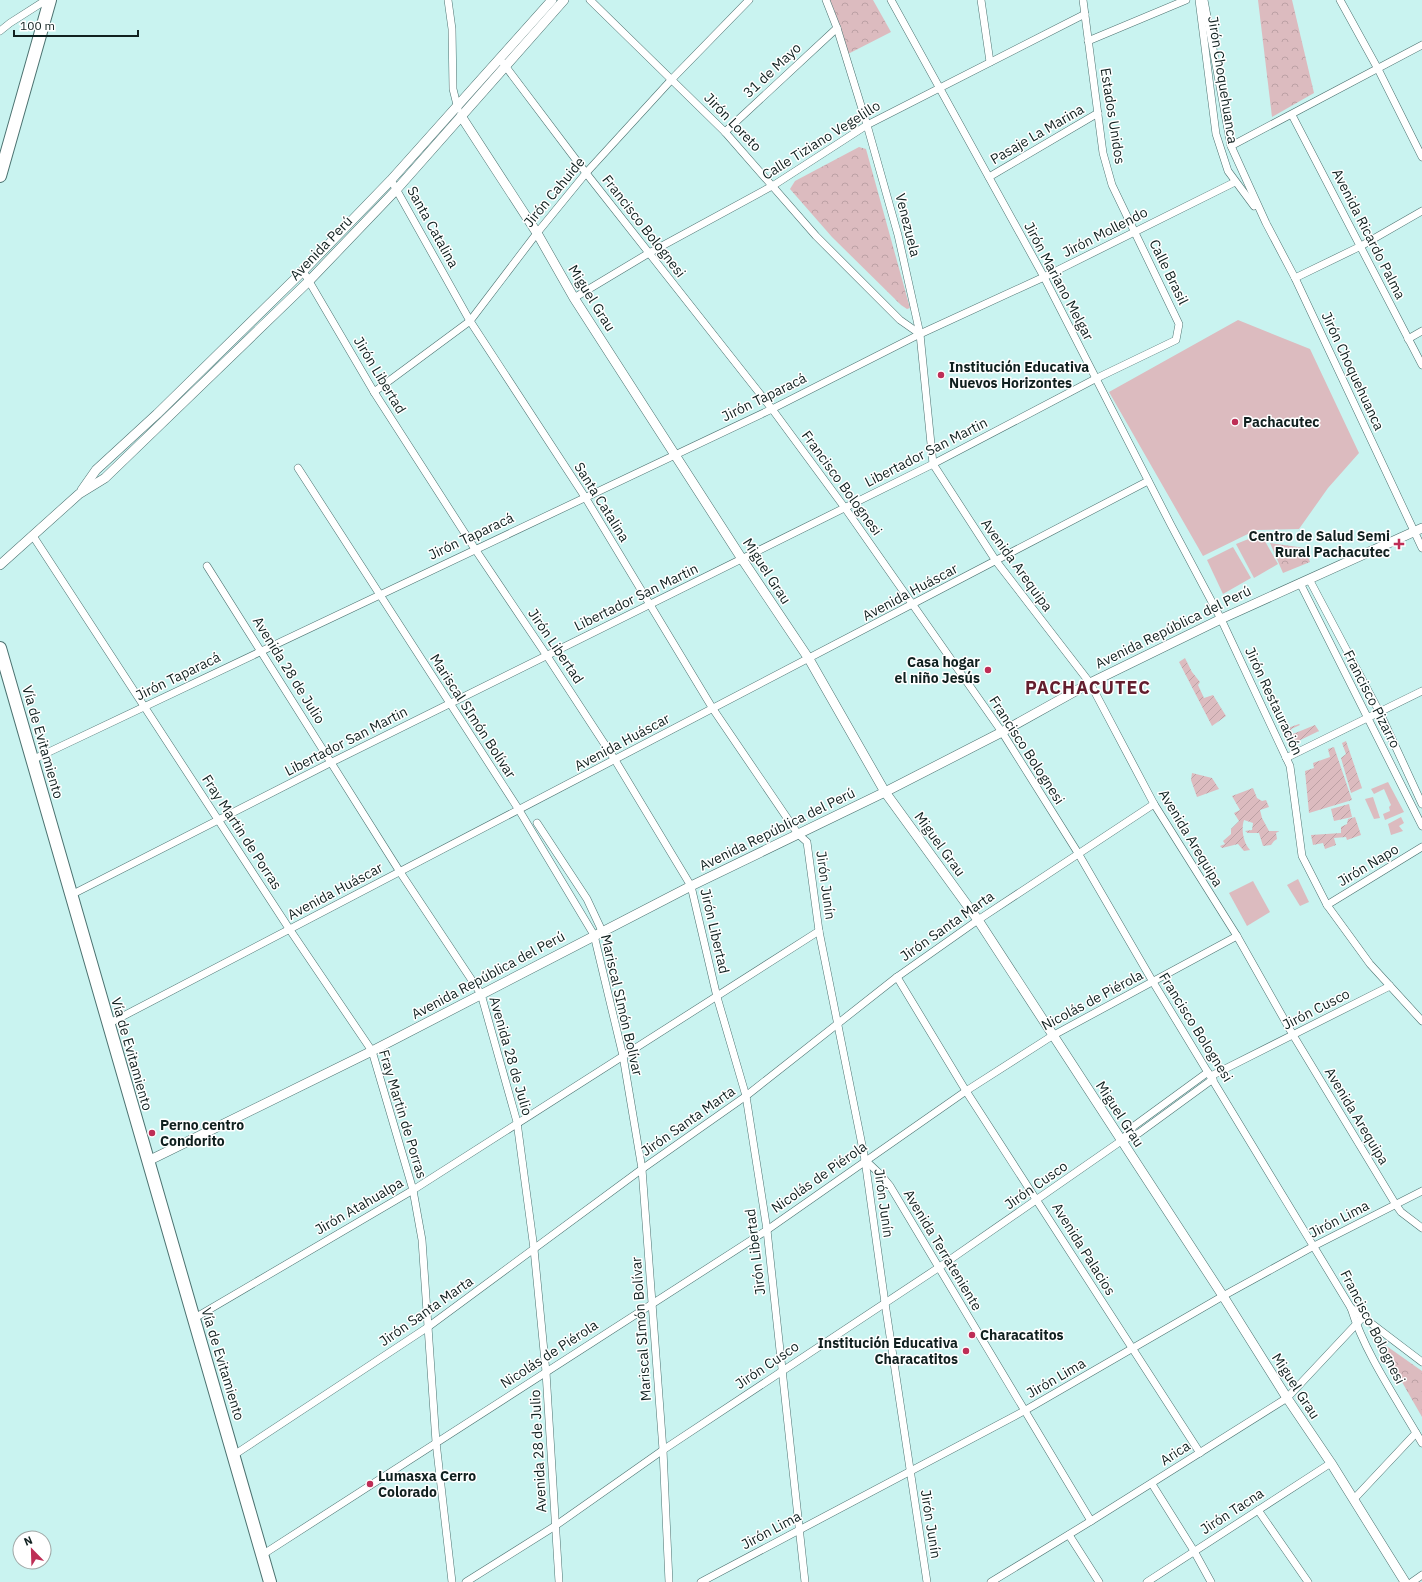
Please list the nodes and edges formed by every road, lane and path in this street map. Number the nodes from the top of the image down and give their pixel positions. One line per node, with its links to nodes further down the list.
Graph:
1 (46, 0): 18 (street)
2 (50, 0): 35 (highway)
3 (448, 0): 26 (street)
4 (552, 0): 21 (street, Avenida Perú)
5 (564, 0): 21 (street, Avenida Perú)
6 (590, 0): 24 (street, Jirón Loreto)
7 (749, 0): 24 (street, Jirón Cahuide)
8 (826, 0): 17 (street, Venezuela)
9 (891, 0): 25 (street, Jirón Mariano Melgar)
10 (981, 0): 22 (street)
11 (1084, 0): 16 (street, Estados Unidos)
12 (1186, 0): 19 (street)
13 (1199, 0): 38 (street, Jirón Choquehuanca)
14 (1204, 0): 32 (street, Jirón Choquehuanca)
15 (1340, 0): 23 (street)
16 (1085, 14): 19 (street, Estados Unidos); 22 (street, Calle Tiziano Vegelillo)
17 (837, 28): 30 (street, Venezuela); 31 (street, 31 de Mayo)
18 (0, 31)
19 (1088, 41): 27 (street, Estados Unidos)
20 (1422, 45): 23 (street)
21 (502, 62): 26 (street, Avenida Perú); 29 (street, Avenida Perú); 34 (street, Francisco Bolognesi)
22 (990, 62): 25 (street, Calle Tiziano Vegelillo)
23 (1378, 69): 28 (street); 33 (street)
24 (672, 79): 31 (street, Jirón Loreto); 34 (street, Jirón Cahuide)
25 (938, 88): 30 (street, Calle Tiziano Vegelillo); 36 (street, Jirón Mariano Melgar)
26 (456, 106): 29 (street); 37 (street, Avenida Perú)
27 (1098, 113): 36 (street, Pasaje La Marina); 43 (street, Estados Unidos)
28 (1292, 114): 32 (street); 45 (street, Avenida Ricardo Palma)
29 (461, 116): 40 (street, Avenida Perú); 44 (street, Miguel Grau)
30 (867, 125): 39 (street, Calle Tiziano Vegelillo); 55 (street, Venezuela)
31 (725, 132): 39 (street, Jirón Loreto)
32 (1230, 146): 42 (street, Jirón Choquehuanca)
33 (1422, 157)
34 (586, 173): 44 (street, Jirón Cahuide); 46 (street, Francisco Bolognesi)
35 (0, 176)
36 (989, 177): 48 (street, Jirón Mariano Melgar)
37 (391, 180): 40 (street, Santa Catalina); 47 (street, Avenida Perú)
38 (1235, 182): 42 (street, Jirón Choquehuanca); 43 (street, Jirón Mollendo)
39 (774, 185): 46 (street, Calle Tiziano Vegelillo); 55 (street, Jirón Loreto)
40 (397, 189): 50 (street, Avenida Perú); 52 (street, Santa Catalina)
41 (1422, 211): 45 (street)
42 (1266, 222): 49 (street, Jirón Choquehuanca)
43 (1135, 231): 48 (street, Jirón Mollendo); 53 (street, Calle Brasil)
44 (536, 233): 51 (street, Miguel Grau); 52 (street, Jirón Cahuide)
45 (1361, 246): 49 (street); 56 (street, Avenida Ricardo Palma)
46 (649, 253): 51 (street, Calle Tiziano Vegelillo); 60 (street, Francisco Bolognesi)
47 (303, 271): 50 (street, Jirón Libertad); 65 (street, Avenida Perú)
48 (1044, 277): 55 (street, Jirón Mollendo); 58 (street, Jirón Mariano Melgar)
49 (1295, 278): 68 (street, Jirón Choquehuanca)
50 (309, 281): 59 (street, Jirón Libertad); 65 (street, Avenida Perú)
51 (574, 298): 61 (street, Miguel Grau)
52 (470, 321): 59 (street, Jirón Cahuide); 66 (street, Santa Catalina)
53 (1179, 324): 58 (street, Libertador San Martin)
54 (1422, 331): 56 (street)
55 (920, 334): 60 (street, Jirón Taparacá); 62 (street, Venezuela)
56 (1408, 339): 57 (street, Avenida Ricardo Palma)
57 (1422, 365)
58 (1096, 379): 62 (street, Libertador San Martin); 64 (street, Jirón Mariano Melgar)
59 (374, 392): 71 (street, Jirón Libertad)
60 (772, 409): 61 (street, Jirón Taparacá); 67 (street, Francisco Bolognesi)
61 (676, 454): 66 (street, Jirón Taparacá); 72 (street, Miguel Grau)
62 (933, 464): 67 (street, Libertador San Martin); 73 (street, Avenida Arequipa)
63 (298, 468): 77 (street, Mariscal SImón Bolívar)
64 (1148, 481): 73 (street, Avenida Huáscar); 80 (street, Jirón Mariano Melgar)
65 (79, 494): 69 (street, Avenida Perú)
66 (585, 497): 71 (street, Jirón Taparacá); 79 (street, Santa Catalina)
67 (845, 508): 72 (street, Libertador San Martin); 78 (street, Francisco Bolognesi)
68 (1418, 530): 70 (street, Jirón Choquehuanca); 76 (street, Avenida República del Perú)
69 (33, 536): 74 (street, Avenida Perú); 88 (street, Fray Martin de Porras)
70 (1422, 548)
71 (475, 549): 77 (street, Jirón Taparacá); 83 (street, Jirón Libertad)
72 (742, 559): 79 (street, Libertador San Martin); 84 (street, Miguel Grau)
73 (996, 561): 78 (street, Avenida Huáscar); 85 (street, Avenida Arequipa)
74 (0, 565)
75 (208, 566): 82 (street, Avenida 28 de Julio)
76 (1305, 581): 80 (street, Avenida República del Perú); 90 (street, Francisco Pizarro); 91 (street, Francisco Pizarro)
77 (379, 594): 82 (street, Jirón Taparacá); 87 (street, Mariscal SImón Bolívar)
78 (914, 604): 84 (street, Avenida Huáscar); 92 (street, Francisco Bolognesi)
79 (650, 605): 83 (street, Libertador San Martin); 89 (street, Santa Catalina)
80 (1221, 619): 85 (street, Avenida República del Perú); 93 (street, Jirón Restauración)
81 (0, 648): 94 (highway, Vía de Evitamiento)
82 (261, 651): 88 (street, Jirón Taparacá); 96 (street, Avenida 28 de Julio)
83 (547, 656): 87 (street, Libertador San Martin); 95 (street, Jirón Libertad)
84 (809, 659): 89 (street, Avenida Huáscar); 97 (street, Miguel Grau)
85 (1090, 683): 92 (street, Avenida República del Perú); 98 (street, Avenida Arequipa)
86 (1422, 692): 90 (street)
87 (450, 704): 96 (street, Libertador San Martin); 100 (street, Mariscal SImón Bolívar)
88 (144, 707): 94 (street, Jirón Taparacá); 101 (street, Fray Martin de Porras)
89 (714, 709): 95 (street, Avenida Huáscar); 104 (street, Santa Catalina)
90 (1380, 712): 91 (street); 99 (street, Francisco Pizarro)
91 (1367, 718): 93 (street); 103 (street, Francisco Pizarro)
92 (1002, 732): 97 (street, Avenida República del Perú); 106 (street, Francisco Bolognesi)
93 (1286, 758): 110 (street, Jirón Restauración)
94 (32, 760): 109 (highway, Vía de Evitamiento)
95 (615, 760): 100 (street, Avenida Huáscar); 108 (street, Jirón Libertad)
96 (332, 762): 101 (street, Libertador San Martin); 107 (street, Avenida 28 de Julio)
97 (885, 792): 104 (street, Avenida República del Perú); 111 (street, Miguel Grau)
98 (1154, 804): 106 (street, Jirón Santa Marta); 115 (street, Avenida Arequipa)
99 (1422, 804)
100 (519, 810): 107 (street, Avenida Huáscar); 114 (street, Mariscal SImón Bolívar)
101 (219, 820): 109 (street, Libertador San Martin); 112 (street, Fray Martin de Porras)
102 (537, 823): 114 (street)
103 (1422, 826)
104 (798, 834): 108 (street, Avenida República del Perú); 113 (street, Jirón Junín)
105 (1422, 848): 110 (street, Jirón Napo)
106 (1078, 853): 111 (street, Jirón Santa Marta); 117 (street, Francisco Bolognesi)
107 (400, 872): 112 (street, Avenida Huáscar); 119 (street, Avenida 28 de Julio)
108 (691, 886): 114 (street, Avenida República del Perú); 120 (street, Jirón Libertad)
109 (71, 895): 122 (highway, Vía de Evitamiento)
110 (1327, 905): 118 (street, Jirón Restauración)
111 (978, 920): 116 (street, Jirón Santa Marta); 125 (street, Miguel Grau)
112 (290, 930): 122 (street, Avenida Huáscar); 126 (street, Fray Martin de Porras)
113 (819, 931): 120 (street, Jirón Atahualpa); 123 (street, Jirón Junín)
114 (598, 933): 119 (street, Avenida República del Perú); 127 (street, Mariscal SImón Bolívar)
115 (1237, 936): 117 (street, Nicolás de Piérola); 124 (street, Avenida Arequipa)
116 (897, 977): 123 (street, Jirón Santa Marta); 129 (street, Avenida Palacios)
117 (1152, 982): 125 (street, Nicolás de Piérola); 128 (street, Francisco Bolognesi)
118 (1390, 986): 121 (street, Jirón Restauración); 124 (street, Jirón Cusco)
119 (481, 994): 126 (street, Avenida República del Perú); 131 (street, Avenida 28 de Julio)
120 (717, 997): 127 (street, Jirón Atahualpa); 130 (street, Jirón Libertad)
121 (1422, 1021)
122 (108, 1024): 134 (highway, Vía de Evitamiento)
123 (837, 1024): 130 (street, Jirón Santa Marta); 133 (street, Jirón Junín)
124 (1293, 1035): 128 (street, Jirón Cusco); 139 (street, Avenida Arequipa)
125 (1052, 1036): 129 (street, Nicolás de Piérola); 132 (street, Miguel Grau)
126 (372, 1051): 134 (street, Avenida República del Perú); 136 (street, Fray Martin de Porras)
127 (623, 1056): 131 (street, Jirón Atahualpa); 135 (street, Mariscal SImón Bolívar)
128 (1211, 1076): 132 (street, Jirón Cusco); 142 (street, Francisco Bolognesi)
129 (966, 1090): 133 (street, Nicolás de Piérola); 138 (street, Avenida Palacios)
130 (746, 1096): 135 (street, Jirón Santa Marta); 141 (street, Jirón Libertad)
131 (517, 1122): 136 (street, Jirón Atahualpa); 143 (street, Avenida 28 de Julio)
132 (1121, 1141): 138 (street, Jirón Cusco); 145 (street, Miguel Grau)
133 (865, 1160): 141 (street, Nicolás de Piérola); 144 (street, Avenida Terrateniente); 146 (street, Jirón Junín)
134 (148, 1161): 150 (highway, Vía de Evitamiento)
135 (642, 1169): 143 (street, Jirón Santa Marta); 147 (street, Mariscal SImón Bolívar)
136 (413, 1190): 150 (street, Jirón Atahualpa); 152 (street, Fray Martin de Porras)
137 (1422, 1192): 139 (street, Jirón Lima)
138 (1038, 1200): 144 (street, Jirón Cusco); 153 (street, Avenida Palacios)
139 (1396, 1205): 140 (street, Avenida Arequipa); 142 (street, Jirón Lima)
140 (1422, 1228)
141 (767, 1230): 147 (street, Nicolás de Piérola); 156 (street, Jirón Libertad)
142 (1314, 1246): 145 (street, Jirón Lima); 148 (street, Francisco Bolognesi)
143 (534, 1249): 152 (street, Jirón Santa Marta); 155 (street, Avenida 28 de Julio)
144 (938, 1268): 146 (street, Jirón Cusco); 158 (street, Avenida Terrateniente)
145 (1223, 1296): 153 (street, Jirón Lima); 157 (street, Miguel Grau)
146 (885, 1303): 156 (street, Jirón Cusco); 166 (street, Jirón Junín)
147 (652, 1304): 155 (street, Nicolás de Piérola); 162 (street, Mariscal SImón Bolívar)
148 (1351, 1308): 149 (street); 151 (street, Francisco Bolognesi)
149 (1363, 1317): 151 (street, Arica); 154 (street)
150 (193, 1319): 164 (highway, Vía de Evitamiento)
151 (1356, 1324): 157 (street, Arica); 159 (street, Francisco Bolognesi)
152 (428, 1327): 160 (street, Fray Martin de Porras); 164 (street, Jirón Santa Marta)
153 (1132, 1349): 158 (street, Jirón Lima); 163 (street, Avenida Palacios)
154 (1422, 1362)
155 (546, 1372): 160 (street, Nicolás de Piérola); 171 (street, Avenida 28 de Julio)
156 (781, 1372): 162 (street, Jirón Cusco); 172 (street, Jirón Libertad)
157 (1286, 1398): 163 (street, Arica); 165 (street, Miguel Grau)
158 (1024, 1411): 166 (street, Jirón Lima); 170 (street, Avenida Terrateniente)
159 (1416, 1433): 161 (street, Francisco Bolognesi); 168 (street)
160 (436, 1442): 175 (street, Nicolás de Piérola); 178 (street, Fray Martin de Porras)
161 (1422, 1443)
162 (663, 1450): 171 (street, Jirón Cusco); 181 (street, Mariscal SImón Bolívar)
163 (1200, 1453): 167 (street, Arica)
164 (234, 1454): 175 (highway, Vía de Evitamiento)
165 (1331, 1463): 168 (street, Miguel Grau); 169 (street, Jirón Tacna)
166 (911, 1473): 172 (street, Jirón Lima); 184 (street, Jirón Junín)
167 (1152, 1484): 170 (street, Arica); 174 (street)
168 (1354, 1499): 190 (street, Miguel Grau)
169 (1258, 1510): 174 (street, Jirón Tacna); 189 (street)
170 (1091, 1522): 173 (street, Arica)
171 (555, 1526): 179 (street, Jirón Cusco); 180 (street, Avenida 28 de Julio)
172 (799, 1529): 182 (street, Jirón Lima); 183 (street, Jirón Libertad)
173 (1068, 1535): 185 (street, Arica); 186 (street)
174 (1194, 1551): 187 (street, Jirón Tacna); 188 (street)
175 (262, 1555): 177 (highway, Vía de Evitamiento)
176 (1422, 1575): 191 (street)
177 (270, 1582)
178 (452, 1582)
179 (466, 1582)
180 (560, 1582)
181 (669, 1582)
182 (701, 1582)
183 (805, 1582)
184 (927, 1582)
185 (990, 1582)
186 (1099, 1582)
187 (1147, 1582)
188 (1211, 1582)
189 (1308, 1582)
190 (1405, 1582)
191 (1412, 1582)

